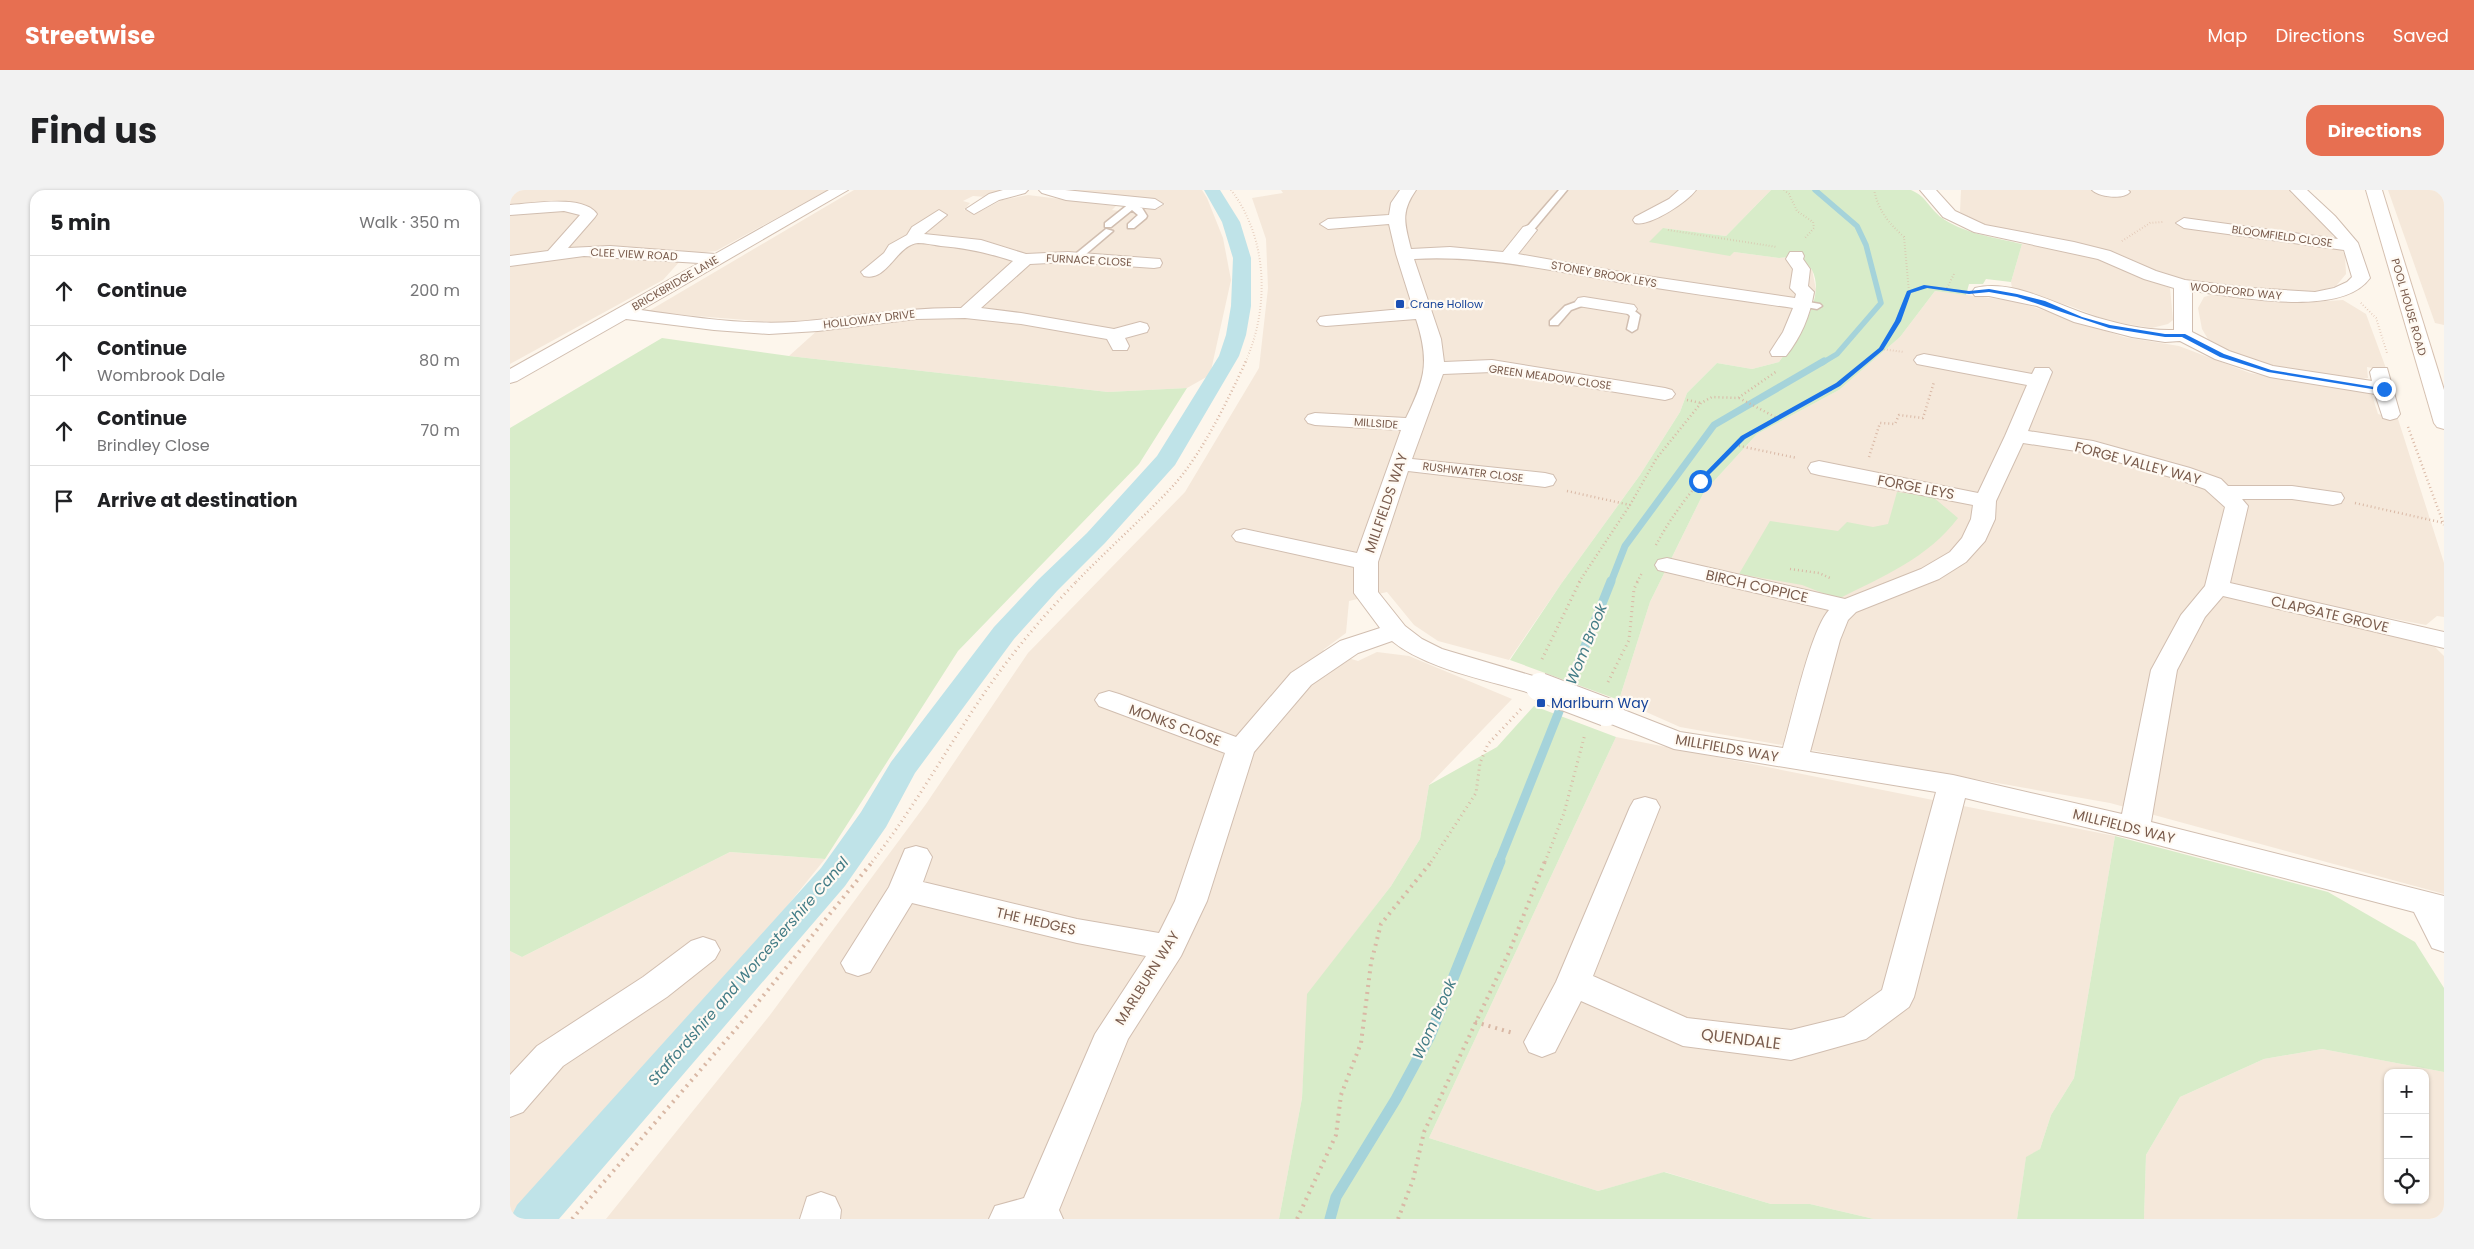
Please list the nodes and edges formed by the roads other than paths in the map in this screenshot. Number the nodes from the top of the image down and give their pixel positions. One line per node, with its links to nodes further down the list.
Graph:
1 (840, 190): 31 (street, BRICKBRIDGE LANE)
2 (1020, 190): 12 (street)
3 (1047, 190): 14 (street)
4 (1408, 190): 17 (street)
5 (1563, 190): 22 (lane)
6 (1688, 190): 18 (street)
7 (1928, 190): 36 (street, WOODFORD WAY)
8 (2298, 190): 24 (street, WOODFORD WAY)
9 (2374, 190): 59 (street, POOL HOUSE ROAD)
10 (2095, 192): 11 (street)
11 (2122, 192)
12 (976, 204)
13 (1155, 204): 14 (street)
14 (1131, 205): 21 (lane); 30 (lane)
15 (510, 210): 27 (street)
16 (939, 216): 23 (street)
17 (1396, 219): 20 (street); 25 (street, MILLFIELDS WAY)
18 (1641, 220)
19 (2184, 223): 24 (street, BLOOMFIELD CLOSE)
20 (1328, 224)
21 (1131, 226)
22 (1529, 230): 28 (street)
23 (914, 238): 29 (street, FURNACE CLOSE); 34 (street)
24 (2352, 246): 36 (street, WOODFORD WAY)
25 (1404, 254): 28 (street, STONEY BROOK LEYS); 44 (street, MILLFIELDS WAY)
26 (1791, 254): 39 (street)
27 (553, 255): 31 (street, CLEE VIEW ROAD); 32 (street, CLEE VIEW ROAD)
28 (1507, 257): 35 (street, STONEY BROOK LEYS)
29 (1025, 258): 30 (street, FURNACE CLOSE); 43 (street)
30 (1076, 258): 33 (street, FURNACE CLOSE)
31 (716, 259): 42 (street, BRICKBRIDGE LANE)
32 (510, 261)
33 (1157, 264)
34 (870, 272)
35 (1626, 278): 39 (street, STONEY BROOK LEYS); 40 (street)
36 (2182, 285): 49 (street)
37 (1981, 292): 49 (street)
38 (1584, 302): 40 (street); 46 (lane)
39 (1806, 304): 50 (street)
40 (1602, 305): 41 (street)
41 (1628, 309): 48 (lane)
42 (622, 313): 43 (street, HOLLOWAY DRIVE); 53 (street, BRICKBRIDGE LANE)
43 (966, 313): 47 (street, HOLLOWAY DRIVE)
44 (1423, 313): 45 (street); 54 (street, MILLFIELDS WAY)
45 (1326, 321)
46 (1554, 322)
47 (1140, 328)
48 (1632, 329)
49 (2183, 336): 57 (street)
50 (1782, 359)
51 (510, 361): 53 (street)
52 (1944, 361): 61 (street)
53 (535, 363): 55 (street, BRICKBRIDGE LANE)
54 (1435, 368): 56 (street, GREEN MEADOW CLOSE); 60 (street, MILLFIELDS WAY)
55 (510, 377)
56 (1665, 394)
57 (2390, 414)
58 (1314, 419): 60 (street, MILLSIDE)
59 (2444, 423)
60 (1413, 425): 62 (street, MILLFIELDS WAY)
61 (2016, 436): 65 (street, FORGE VALLEY WAY); 67 (street)
62 (1401, 464): 64 (street, RUSHWATER CLOSE); 70 (street, MILLFIELDS WAY)
63 (1819, 468): 67 (street, FORGE LEYS)
64 (1545, 480)
65 (2224, 493): 66 (street); 71 (street, FORGE VALLEY WAY)
66 (2333, 498)
67 (1984, 501): 72 (street)
68 (1244, 536): 70 (street)
69 (1655, 561): 72 (street, BIRCH COPPICE)
70 (1366, 562): 73 (street, MILLFIELDS WAY)
71 (2216, 587): 74 (street, CLAPGATE GROVE); 80 (street, FORGE VALLEY WAY)
72 (1847, 607): 77 (street)
73 (1396, 631): 76 (street, MARLBURN WAY); 77 (street, MILLFIELDS WAY, bridge)
74 (2444, 640)
75 (1109, 700): 76 (street, MONKS CLOSE)
76 (1241, 749): 85 (street, MARLBURN WAY)
77 (1794, 760): 78 (street, MILLFIELDS WAY)
78 (1953, 785): 80 (street, MILLFIELDS WAY); 88 (street, QUENDALE)
79 (1644, 807): 88 (street)
80 (2135, 828): 83 (street, MILLFIELDS WAY)
81 (916, 857): 82 (street)
82 (904, 889): 85 (street, THE HEDGES); 87 (street)
83 (2435, 906): 84 (street)
84 (2444, 939)
85 (1170, 947): 91 (street, MARLBURN WAY)
86 (703, 950): 90 (street)
87 (858, 963)
88 (1573, 982): 89 (street)
89 (1542, 1042)
90 (510, 1101)
91 (1030, 1217)

